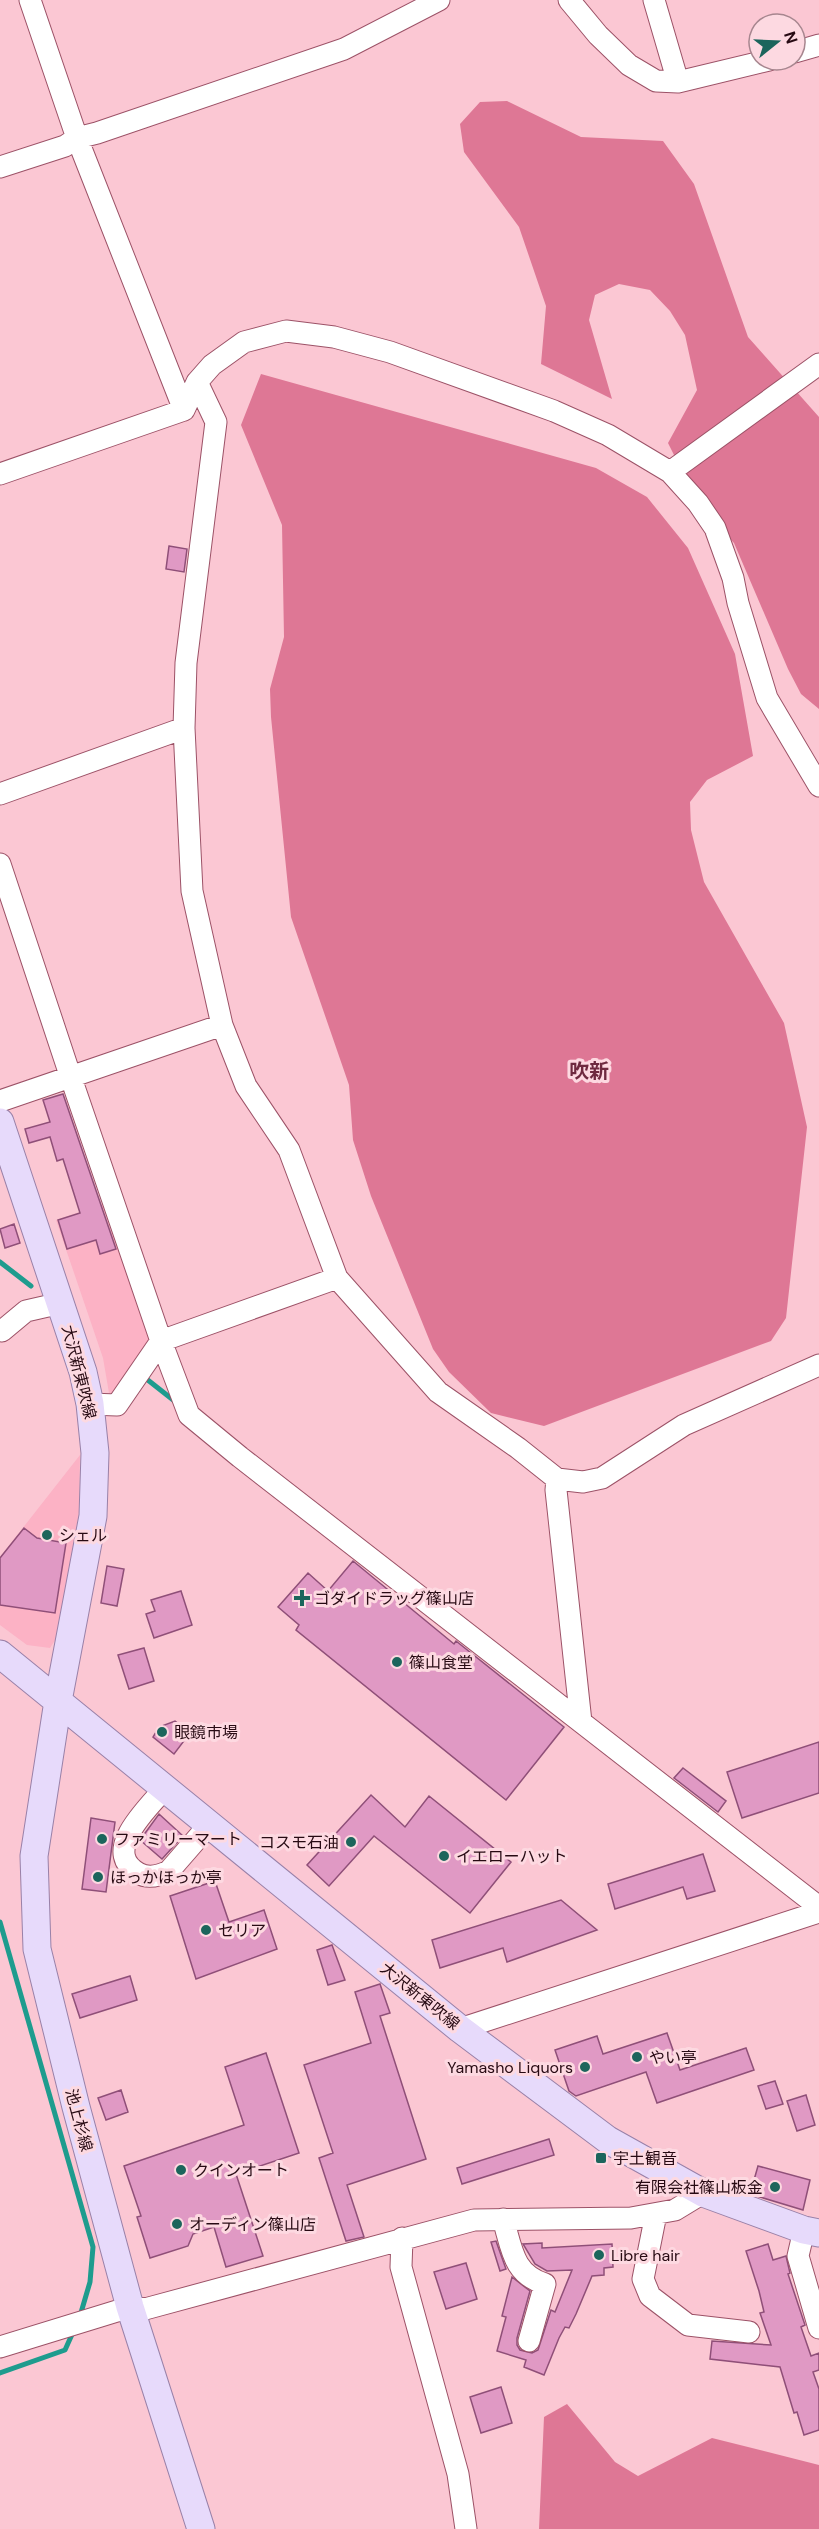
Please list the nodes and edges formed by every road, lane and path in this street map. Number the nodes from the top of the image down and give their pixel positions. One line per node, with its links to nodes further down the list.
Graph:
1 (30, 0): 7 (street)
2 (439, 0): 7 (street)
3 (569, 0): 6 (street)
4 (654, 0): 6 (street)
5 (747, 65): 6 (street)
6 (678, 82)
7 (76, 138): 8 (street); 11 (street)
8 (0, 167)
9 (819, 364): 12 (street)
10 (197, 382): 11 (street); 12 (street); 14 (street)
11 (184, 410): 13 (street)
12 (670, 472): 15 (street)
13 (0, 474)
14 (184, 728): 16 (street); 18 (street)
15 (819, 786)
16 (0, 794)
17 (0, 864): 19 (street)
18 (222, 1024): 19 (street); 22 (street)
19 (70, 1076): 20 (street); 25 (street)
20 (0, 1101)
21 (0, 1122): 23 (main road, 大沢新東吹線)
22 (337, 1278): 25 (street); 28 (street)
23 (61, 1303): 24 (street); 27 (main road, 大沢新東吹線)
24 (2, 1331)
25 (161, 1341): 27 (street); 31 (street)
26 (819, 1365): 28 (street)
27 (90, 1404): 30 (main road, 大沢新東吹線)
28 (557, 1479): 31 (street)
29 (0, 1654): 30 (main road, 大沢新東吹線)
30 (58, 1701): 32 (main road, 大沢新東吹線); 41 (main road, 池上杉線)
31 (581, 1722): 34 (street)
32 (166, 1787): 33 (main road, 大沢新東吹線); 33 (street)
33 (209, 1825): 35 (main road, 大沢新東吹線)
34 (819, 1909): 35 (street)
35 (460, 2029): 36 (main road, 大沢新東吹線)
36 (703, 2193): 37 (street); 39 (main road, 大沢新東吹線)
37 (656, 2214): 38 (street); 43 (street)
38 (503, 2219): 40 (street); 44 (street)
39 (812, 2231): 42 (street)
40 (402, 2238): 41 (street); 47 (street)
41 (130, 2307): 45 (street); 46 (main road, 池上杉線)
42 (819, 2328)
43 (749, 2332)
44 (529, 2341)
45 (0, 2347)
46 (201, 2529)
47 (466, 2529)

